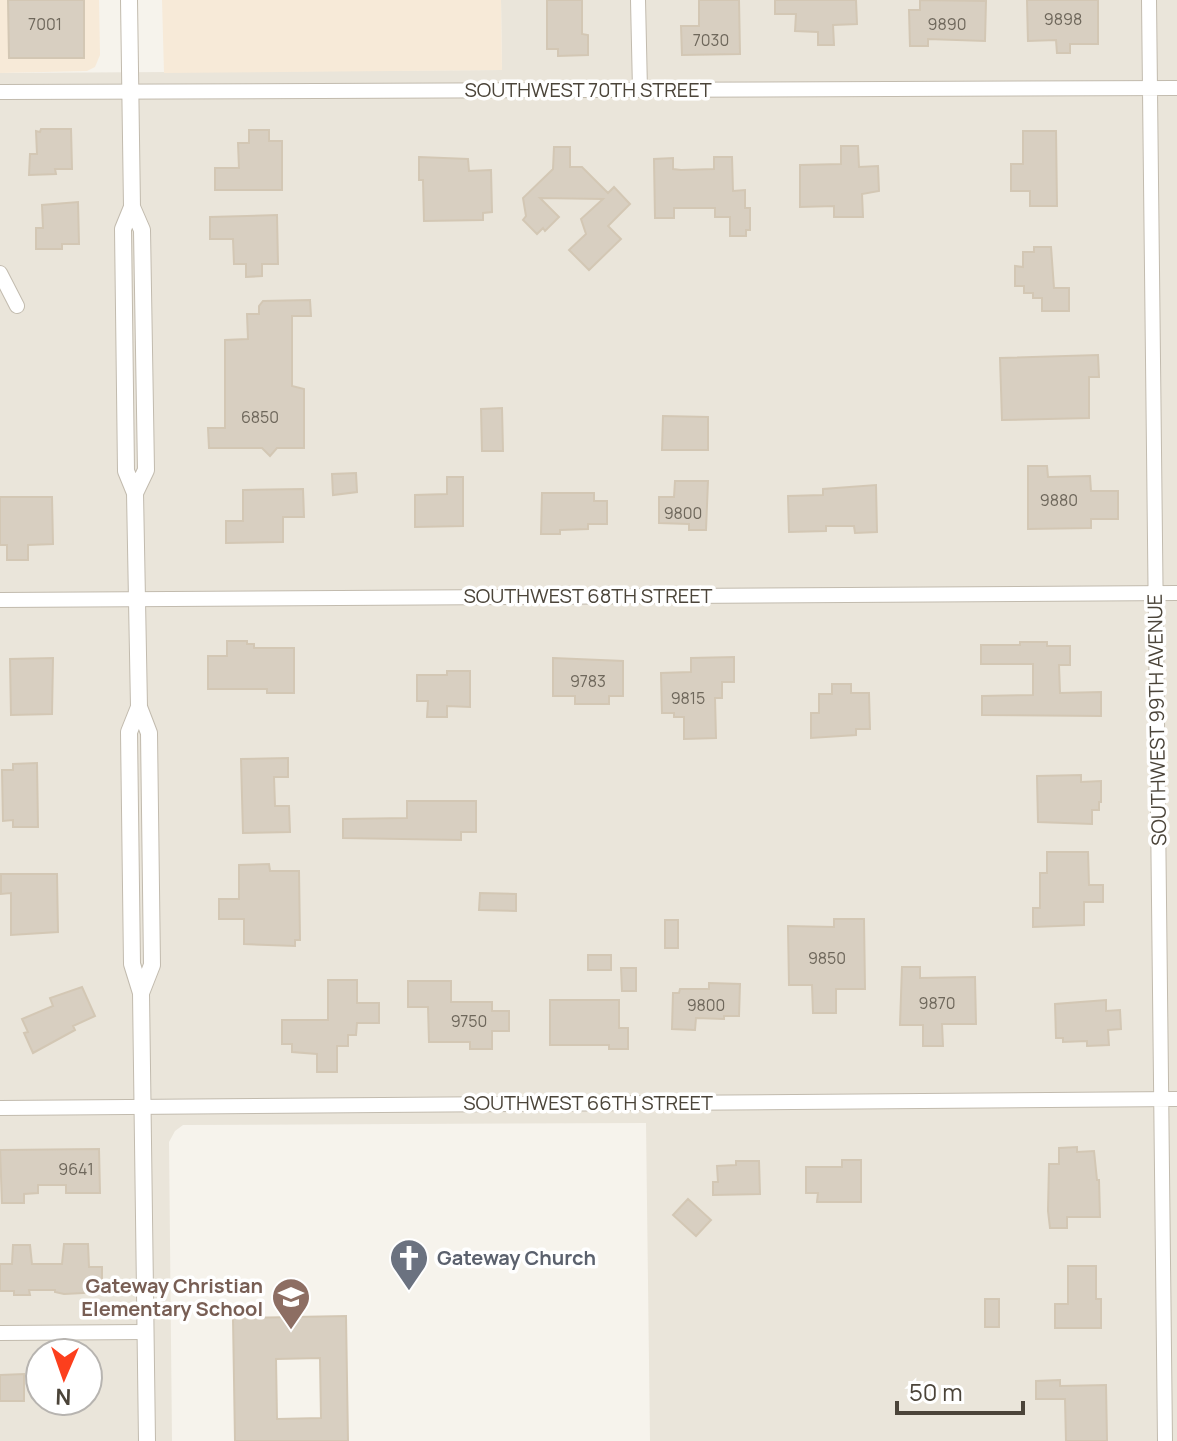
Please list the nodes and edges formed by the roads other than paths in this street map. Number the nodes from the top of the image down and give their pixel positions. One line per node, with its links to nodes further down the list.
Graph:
1 (129, 0): 8 (street)
2 (638, 0): 6 (street)
3 (1149, 0): 4 (street, SOUTHWEST 99TH AVENUE)
4 (1150, 88): 5 (street, SOUTHWEST 70TH STREET); 6 (street, SOUTHWEST 70TH STREET); 11 (street, SOUTHWEST 99TH AVENUE)
5 (1177, 88)
6 (640, 90): 8 (street, SOUTHWEST 70TH STREET)
7 (0, 92): 8 (street, SOUTHWEST 70TH STREET)
8 (130, 92): 13 (street)
9 (0, 273): 10 (street)
10 (17, 306)
11 (1155, 593): 12 (street, SOUTHWEST 68TH STREET); 13 (street, SOUTHWEST 68TH STREET); 15 (street, SOUTHWEST 99TH AVENUE)
12 (1177, 593)
13 (137, 599): 14 (street, SOUTHWEST 68TH STREET); 17 (street)
14 (0, 600)
15 (1161, 1099): 16 (street, SOUTHWEST 66TH STREET); 17 (street, SOUTHWEST 66TH STREET); 22 (street, SOUTHWEST 99TH AVENUE)
16 (1177, 1099)
17 (143, 1107): 18 (street, SOUTHWEST 66TH STREET); 19 (street)
18 (0, 1108)
19 (145, 1332): 20 (street); 21 (street)
20 (0, 1333)
21 (147, 1441)
22 (1165, 1441)

